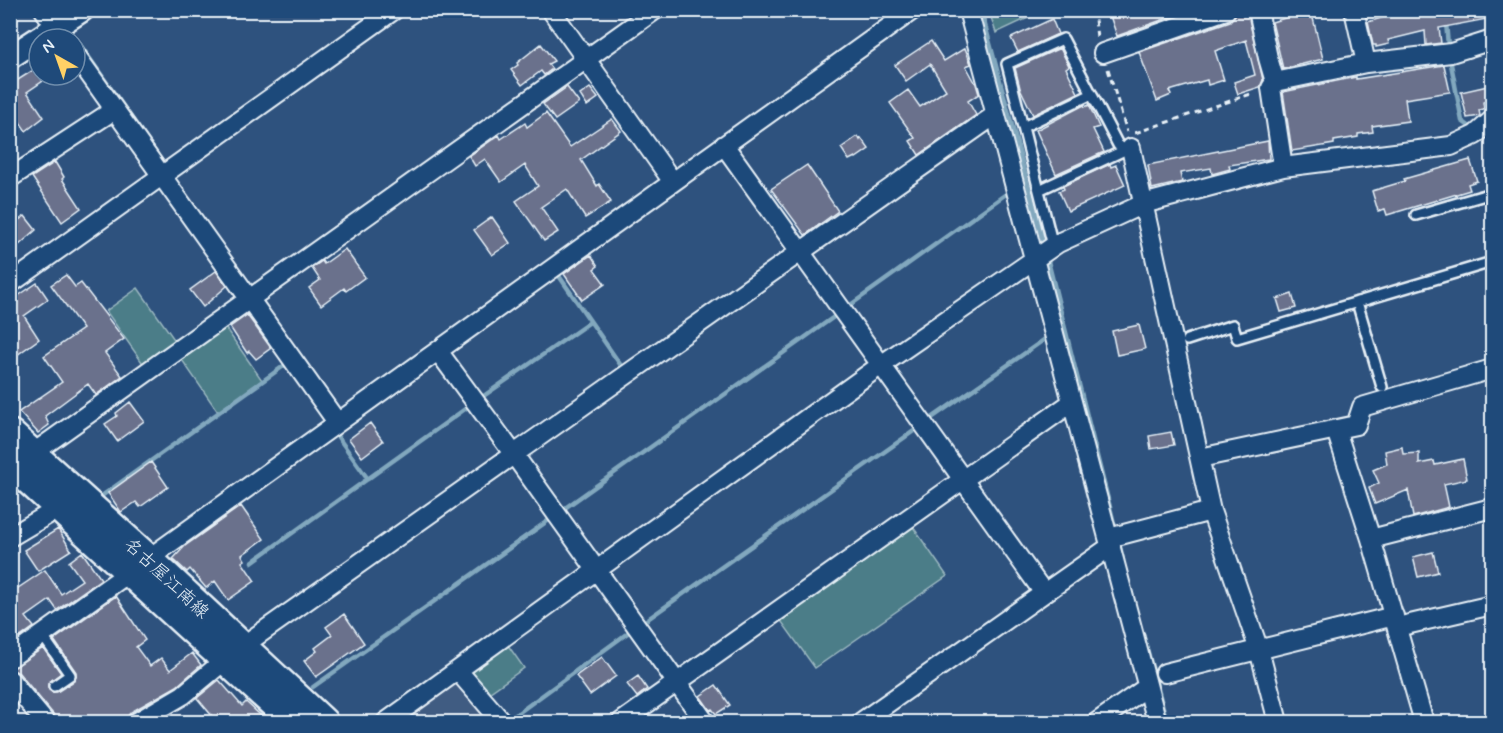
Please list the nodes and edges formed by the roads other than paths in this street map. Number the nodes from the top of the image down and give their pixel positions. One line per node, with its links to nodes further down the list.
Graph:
1 (81, 10): 10 (street)
2 (394, 10): 26 (street)
3 (551, 10): 14 (street)
4 (655, 10): 14 (street)
5 (913, 10): 23 (street)
6 (968, 10): 20 (street)
7 (1226, 10): 12 (street)
8 (1258, 10): 17 (street)
9 (1354, 10): 15 (street)
10 (55, 26): 13 (street)
11 (1492, 40): 15 (street)
12 (1103, 54)
13 (10, 57)
14 (586, 60): 28 (street); 37 (street)
15 (1366, 63): 17 (street)
16 (87, 71): 19 (street)
17 (1273, 85): 25 (street)
18 (1092, 94): 22 (lane); 22 (lane); 24 (lane)
19 (114, 110): 26 (street); 27 (street)
20 (995, 115): 33 (street); 34 (street)
21 (1492, 120): 25 (street)
22 (1023, 127): 29 (lane)
23 (724, 145): 28 (street); 33 (street)
24 (1128, 149): 29 (lane); 31 (street)
25 (1284, 167): 31 (street)
26 (162, 176): 36 (street); 37 (street)
27 (10, 178)
28 (673, 182): 40 (street)
29 (1039, 190): 34 (lane)
30 (1492, 194): 32 (lane)
31 (1143, 204): 34 (street); 49 (street)
32 (1416, 215)
33 (800, 252): 41 (street); 48 (street)
34 (1044, 252): 41 (street); 44 (street)
35 (1492, 262): 38 (lane)
36 (10, 284)
37 (249, 299): 45 (street); 50 (street)
38 (1357, 302): 39 (lane); 43 (lane)
39 (1187, 340)
40 (438, 351): 45 (street); 48 (street)
41 (881, 365): 51 (street); 59 (street)
42 (1492, 369): 46 (street)
43 (1382, 387)
44 (1071, 403): 51 (street); 57 (street)
45 (337, 422): 58 (street)
46 (1336, 430): 49 (street); 56 (street)
47 (10, 434): 50 (main road, 名古屋江南線)
48 (515, 456): 59 (street); 65 (street)
49 (1200, 458): 54 (street)
50 (21, 459): 52 (main road, 名古屋江南線); 58 (main road, 名古屋江南線)
51 (963, 480): 60 (street); 70 (street)
52 (59, 508): 55 (street); 58 (main road, 名古屋江南線)
53 (1492, 508): 56 (street)
54 (1211, 511): 57 (street); 64 (street)
55 (10, 537)
56 (1371, 539): 62 (street)
57 (1110, 542): 60 (street); 72 (street)
58 (138, 565): 63 (street); 65 (main road, 名古屋江南線)
59 (597, 571): 67 (street); 70 (street)
60 (1044, 593): 73 (street)
61 (1492, 605): 62 (street)
62 (1396, 622): 64 (street); 86 (street)
63 (42, 635): 66 (street); 71 (lane)
64 (1260, 650): 68 (street); 85 (street)
65 (233, 653): 75 (street); 76 (main road, 名古屋江南線); 77 (main road, 名古屋江南線)
66 (12, 654)
67 (458, 671): 78 (street); 79 (street)
68 (1165, 673)
69 (10, 680): 74 (street)
70 (676, 683): 80 (street); 81 (street)
71 (54, 686)
72 (1147, 687): 83 (street); 84 (street)
73 (885, 716): 82 (street)
74 (45, 723)
75 (137, 723)
76 (294, 723)
77 (323, 723)
78 (386, 723)
79 (502, 723)
80 (621, 723)
81 (705, 723)
82 (861, 723)
83 (1097, 723)
84 (1157, 723)
85 (1278, 723)
86 (1424, 723)

